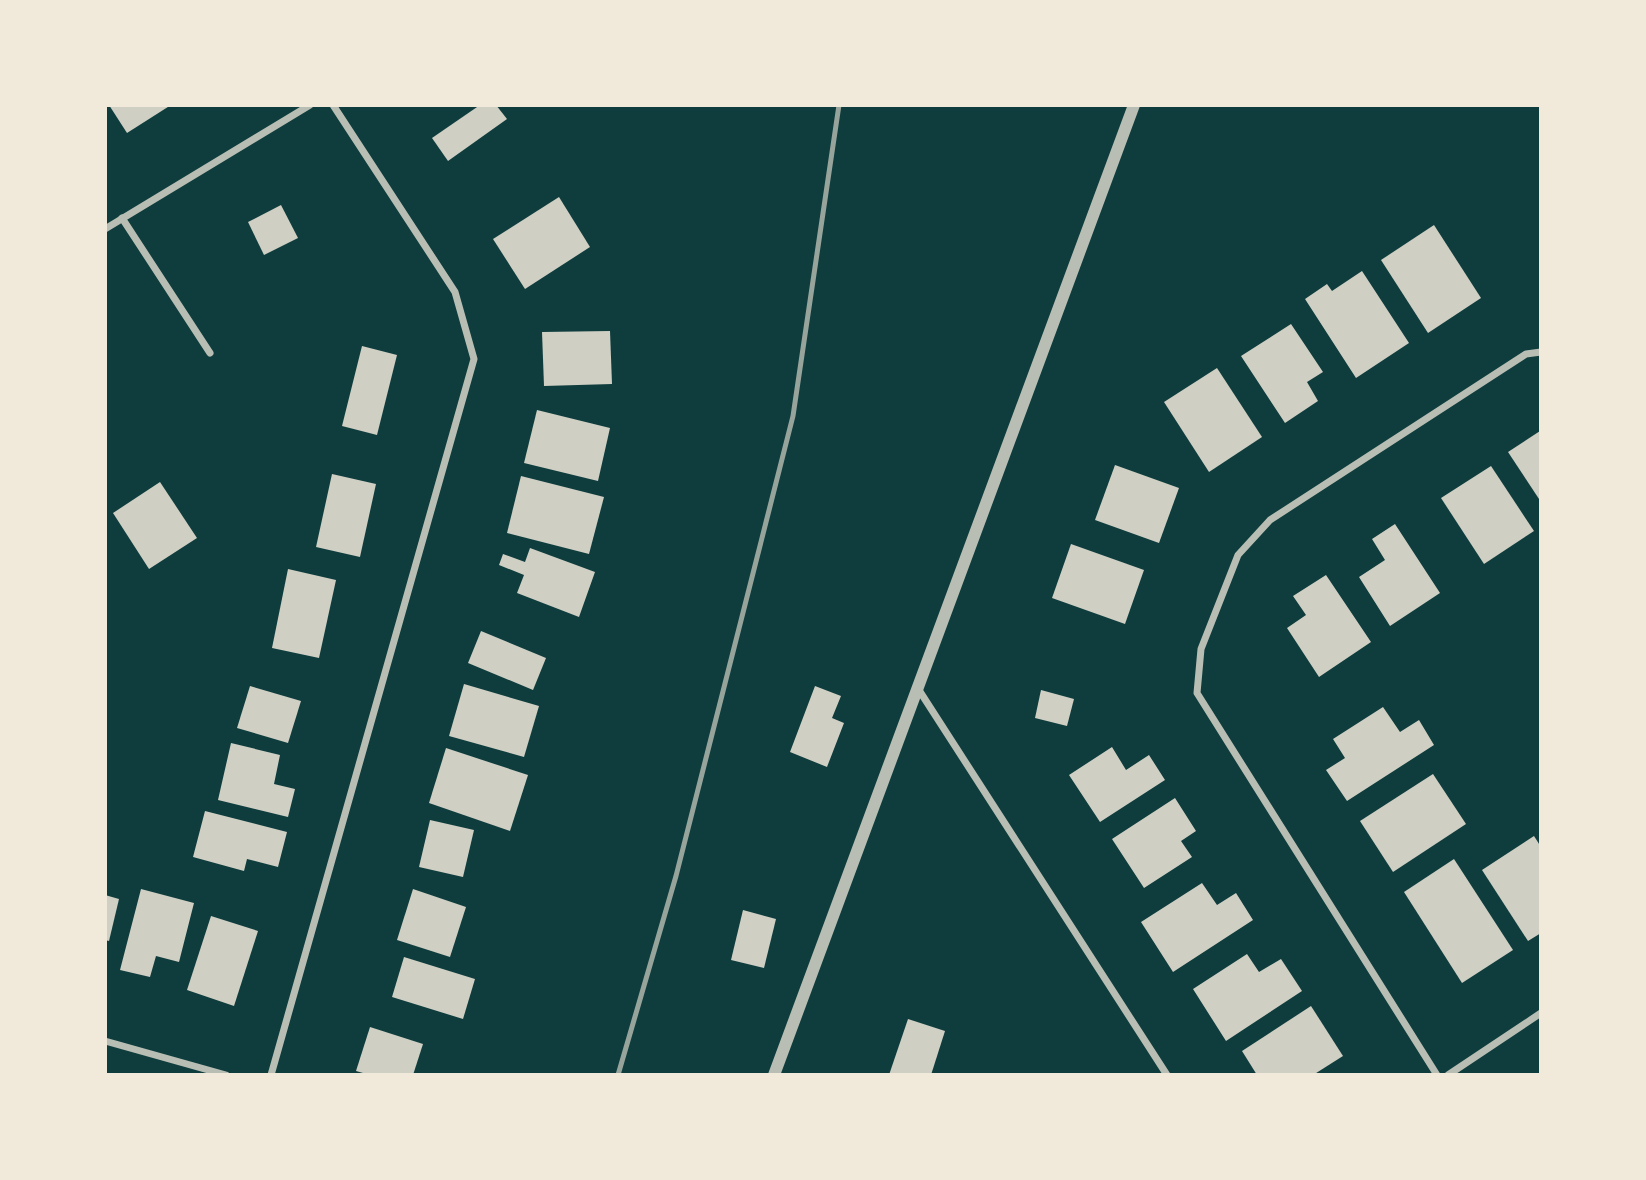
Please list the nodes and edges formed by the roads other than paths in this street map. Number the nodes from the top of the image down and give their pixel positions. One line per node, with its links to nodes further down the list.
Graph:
1 (310, 105): 4 (street)
2 (333, 105): 12 (street)
3 (1134, 105): 8 (street)
4 (122, 218): 5 (street); 7 (street)
5 (105, 229)
6 (1541, 352): 15 (street)
7 (210, 353)
8 (917, 686): 13 (street); 14 (street)
9 (1541, 1013): 16 (street)
10 (105, 1041): 11 (street)
11 (226, 1075)
12 (271, 1075)
13 (774, 1075)
14 (1167, 1075)
15 (1437, 1075)
16 (1448, 1075)

